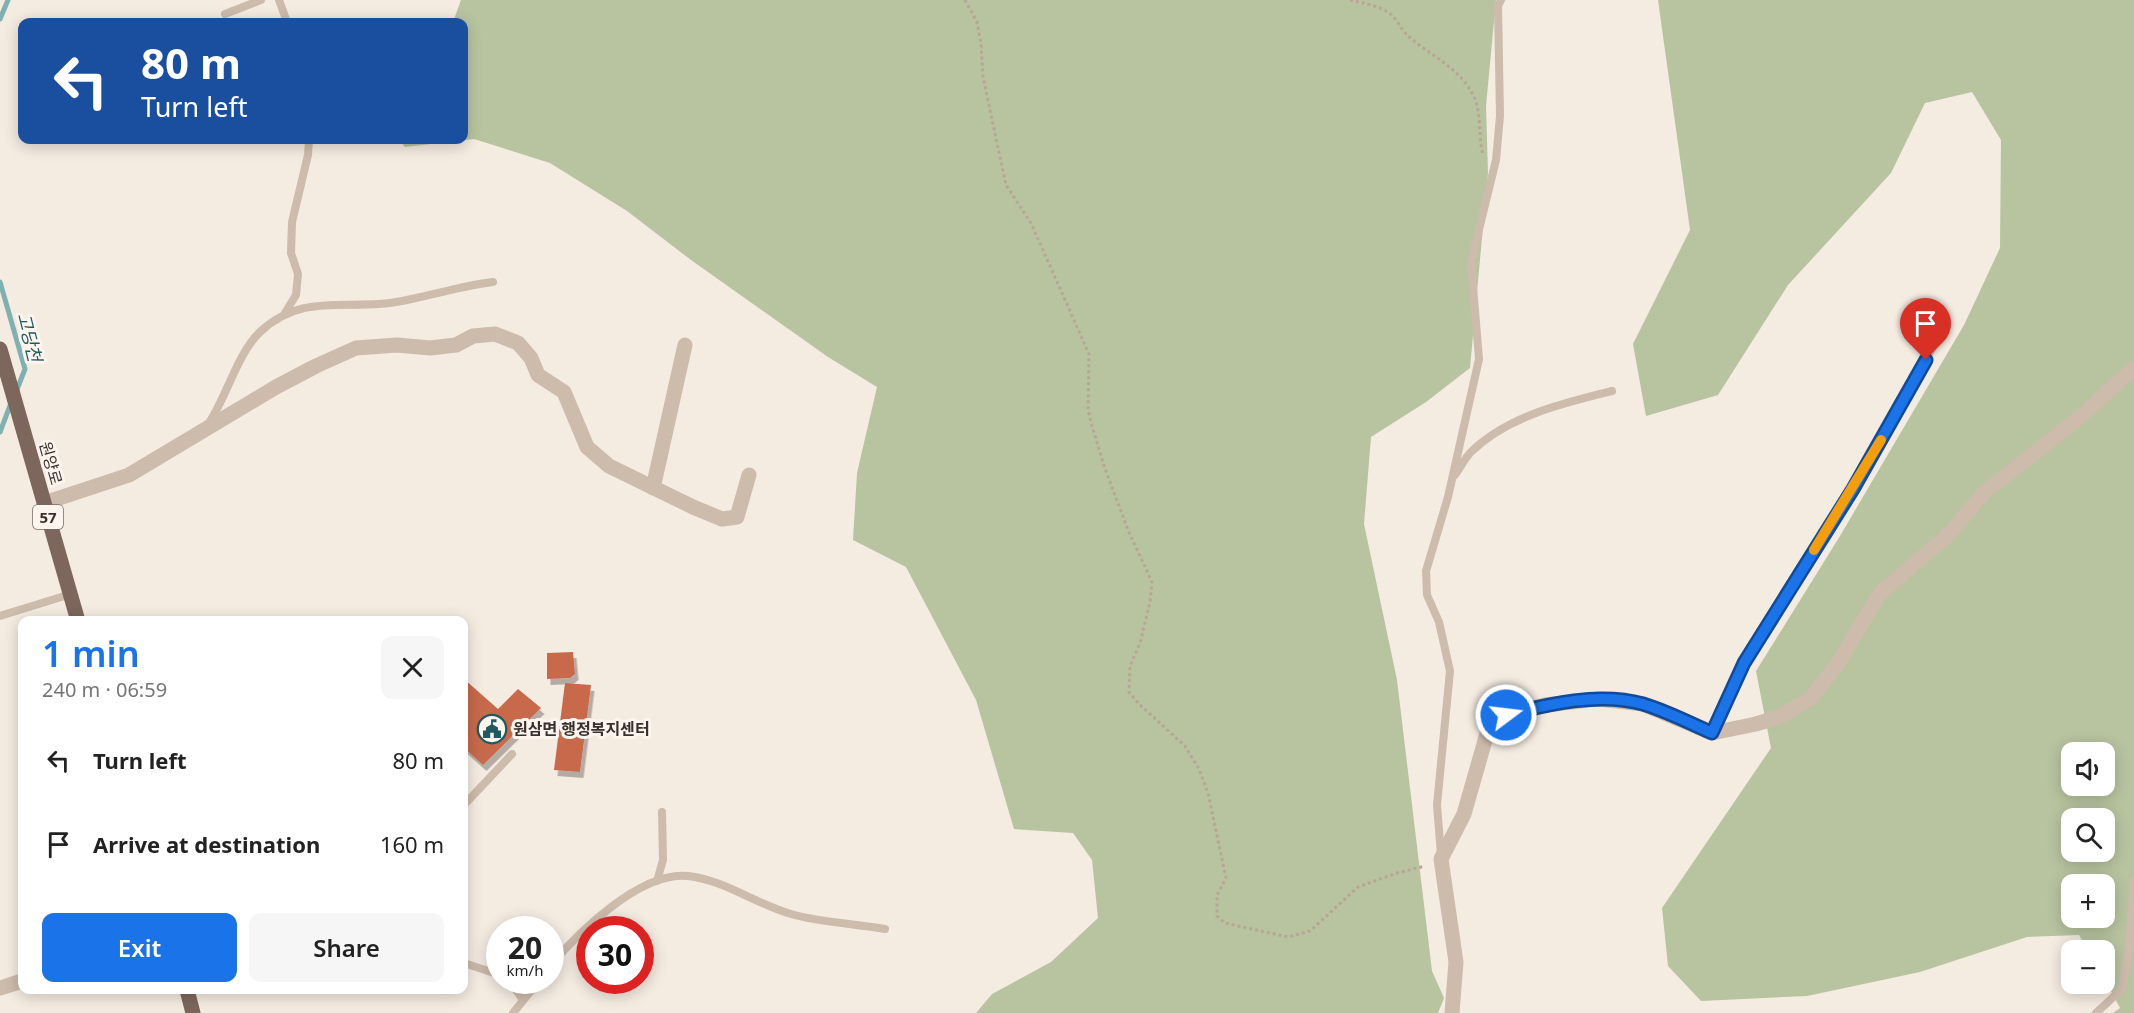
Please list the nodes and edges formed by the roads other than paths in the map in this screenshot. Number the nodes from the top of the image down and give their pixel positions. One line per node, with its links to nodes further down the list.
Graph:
1 (261, 0): 4 (lane)
2 (279, 0): 5 (lane)
3 (1501, 0): 16 (lane)
4 (225, 14)
5 (286, 18)
6 (309, 144): 8 (lane)
7 (493, 282): 8 (lane)
8 (285, 313): 14 (lane)
9 (1936, 339): 22 (lane)
10 (685, 345): 17 (street)
11 (0, 349): 18 (main road, 원양로 / 57)
12 (2134, 368): 22 (street)
13 (1612, 391): 16 (lane)
14 (203, 432): 17 (street); 18 (street)
15 (749, 475): 17 (street)
16 (1451, 482): 26 (lane)
17 (653, 488)
18 (44, 503): 19 (main road, 원양로 / 57)
19 (71, 594): 20 (lane); 21 (main road, 원양로 / 57)
20 (0, 616)
21 (77, 616)
22 (1712, 733): 26 (street)
23 (512, 754): 24 (lane)
24 (468, 801)
25 (662, 812): 27 (lane)
26 (1441, 862): 41 (street)
27 (657, 881): 29 (lane); 30 (lane)
28 (2134, 881): 42 (lane)
29 (885, 929)
30 (564, 949)
31 (468, 964): 32 (lane)
32 (486, 970)
33 (18, 982): 34 (street)
34 (0, 988)
35 (188, 994): 39 (main road)
36 (519, 994): 38 (lane)
37 (528, 994): 38 (lane)
38 (523, 1000): 40 (lane)
39 (193, 1013)
40 (513, 1013)
41 (1452, 1013)
42 (2096, 1013)

